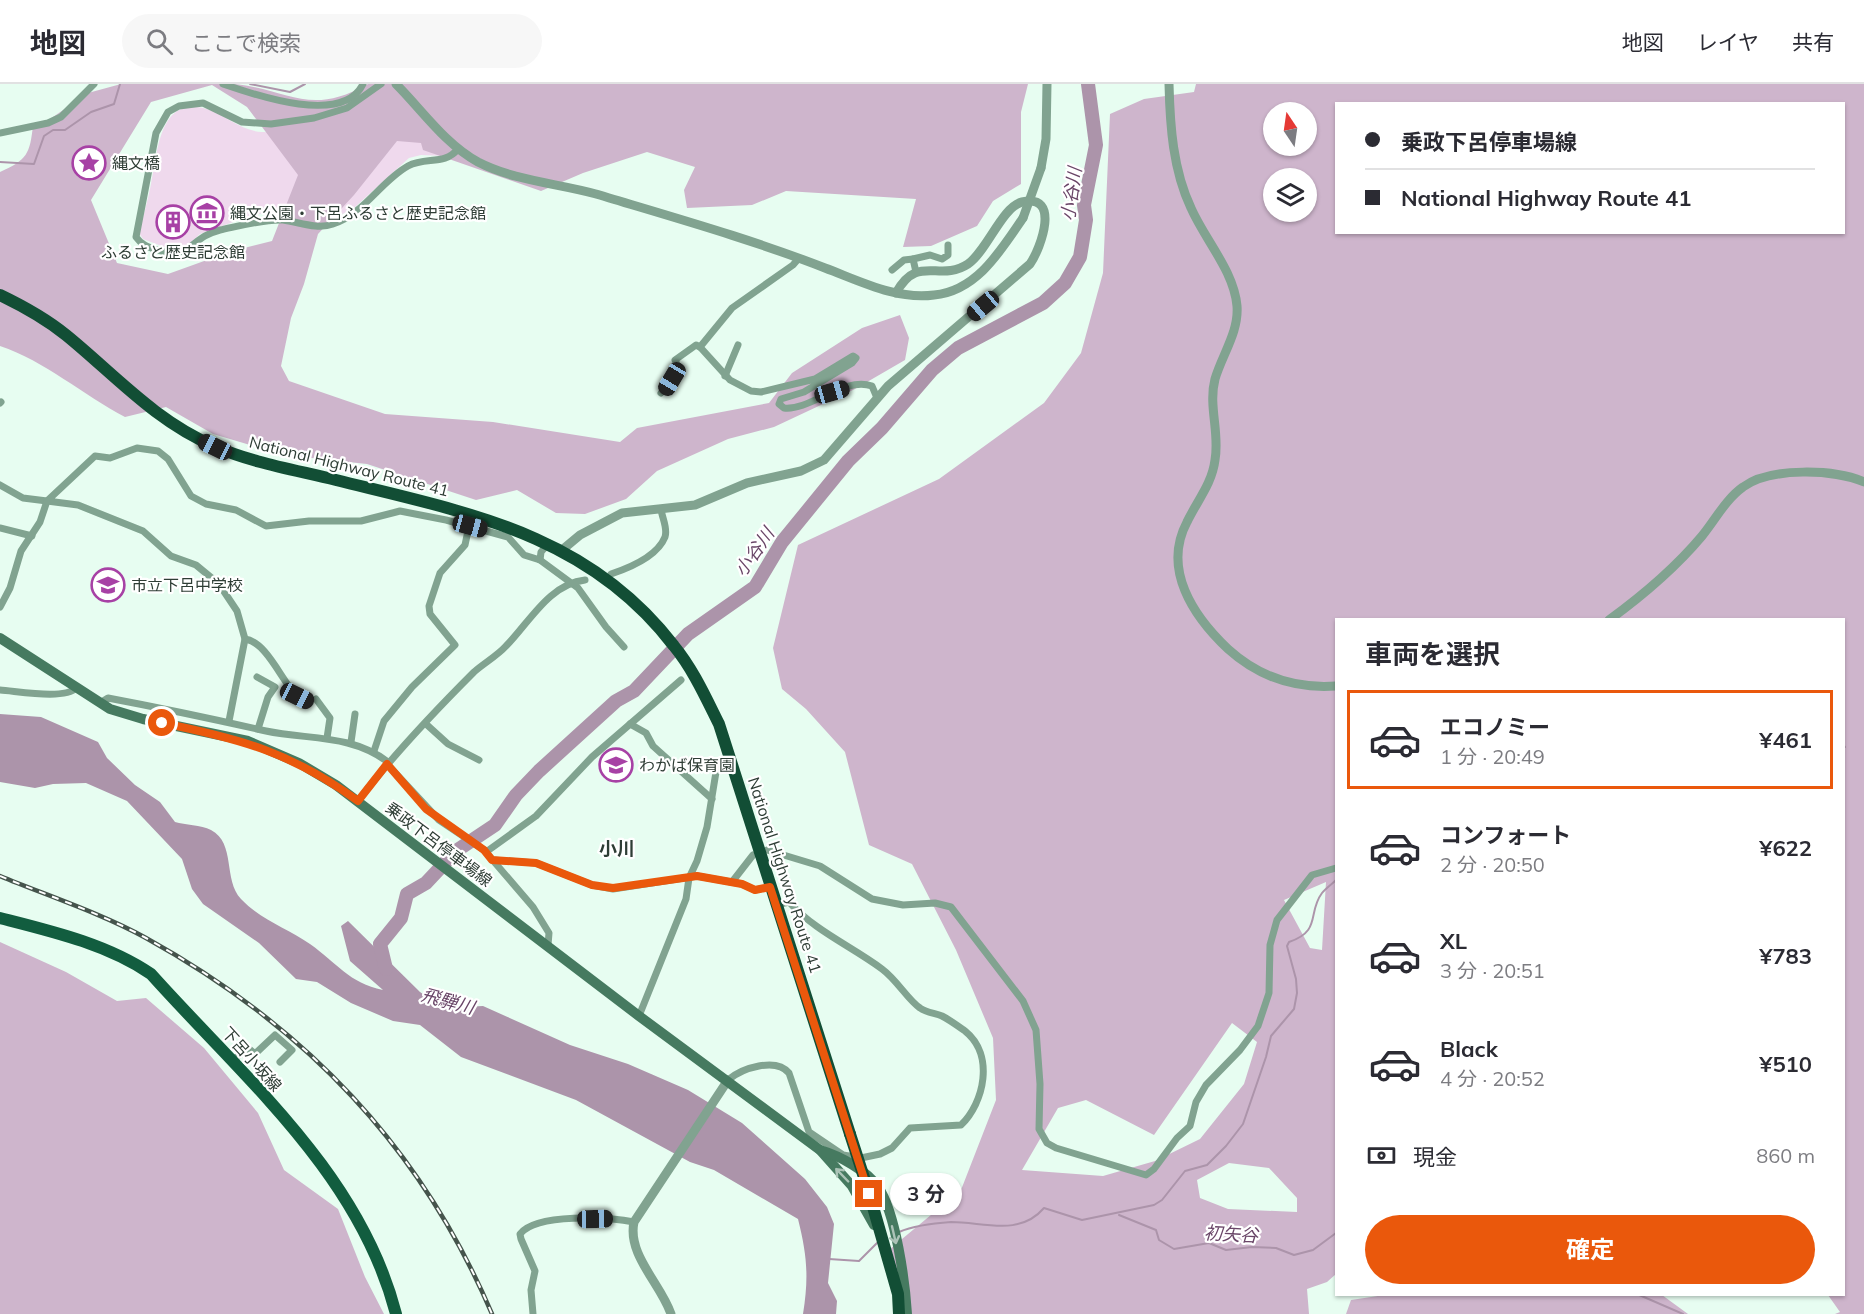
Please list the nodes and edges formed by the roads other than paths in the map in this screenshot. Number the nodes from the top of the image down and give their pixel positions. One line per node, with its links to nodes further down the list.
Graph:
1 (94, 84): 8 (street)
2 (223, 84): 3 (street)
3 (363, 84)
4 (381, 84): 9 (street)
5 (396, 84): 9 (street)
6 (1047, 84): 15 (street, bridge)
7 (1169, 84): 42 (street)
8 (0, 133)
9 (458, 149): 11 (street)
10 (948, 245): 12 (street)
11 (799, 258): 15 (street); 18 (street)
12 (913, 259): 13 (street); 14 (street)
13 (892, 270)
14 (916, 272): 15 (street); 21 (street)
15 (896, 293)
16 (0, 295): 29 (highway, National Highway Route 41)
17 (738, 345): 19 (street)
18 (699, 347): 19 (street); 20 (street)
19 (725, 376): 21 (street)
20 (661, 393)
21 (877, 398): 25 (street)
22 (1864, 482): 36 (street)
23 (0, 485): 24 (street)
24 (47, 501): 26 (street); 28 (street); 38 (street)
25 (661, 509): 30 (street); 32 (street)
26 (470, 526): 31 (street); 53 (street)
27 (0, 528): 28 (street)
28 (32, 536): 35 (street)
29 (549, 543): 30 (highway, National Highway Route 41); 31 (street)
30 (562, 550): 54 (highway, National Highway Route 41)
31 (540, 560): 34 (street)
32 (611, 574)
33 (585, 580): 34 (street)
34 (572, 582): 39 (street); 48 (street)
35 (0, 607)
36 (1611, 618)
37 (0, 638): 43 (main road, 乗政下呂停車場線)
38 (245, 639): 47 (street); 51 (street)
39 (624, 648)
40 (256, 677): 50 (street)
41 (681, 681): 49 (street)
42 (1335, 686)
43 (76, 688): 44 (street); 45 (main road, 乗政下呂停車場線)
44 (0, 690)
45 (99, 703): 47 (street); 58 (main road, 乗政下呂停車場線)
46 (355, 714): 52 (street)
47 (229, 722): 50 (street)
48 (426, 724): 55 (street); 56 (street)
49 (630, 724): 57 (street); 60 (street)
50 (258, 729): 51 (street)
51 (327, 738): 52 (street)
52 (351, 742): 53 (street)
53 (374, 751): 56 (street)
54 (731, 758): 57 (street); 66 (highway, National Highway Route 41)
55 (479, 760)
56 (387, 763): 58 (street); 60 (street)
57 (712, 799): 64 (street)
58 (358, 801): 69 (main road, 乗政下呂停車場線)
59 (767, 850): 63 (street)
60 (485, 851): 62 (street)
61 (753, 855): 65 (street)
62 (492, 860): 64 (street); 69 (street)
63 (1335, 868)
64 (689, 878): 65 (street); 70 (street)
65 (732, 882): 66 (street)
66 (770, 887): 67 (highway, National Highway Route 41)
67 (775, 905): 73 (street); 76 (highway, National Highway Route 41, bridge)
68 (0, 918): 71 (main road, 下呂小坂線)
69 (548, 945): 70 (main road, 乗政下呂停車場線)
70 (639, 1016): 73 (main road, 乗政下呂停車場線)
71 (232, 1061): 72 (street); 77 (main road, 下呂小坂線)
72 (280, 1062)
73 (728, 1080): 74 (main road, 乗政下呂停車場線); 75 (street)
74 (820, 1149): 76 (main road, one-way to 74); 81 (main road, one-way to 81)
75 (634, 1222): 78 (street); 79 (street)
76 (883, 1238): 80 (highway, National Highway Route 41)
77 (396, 1314)
78 (533, 1314)
79 (671, 1314)
80 (899, 1314)
81 (907, 1314)

